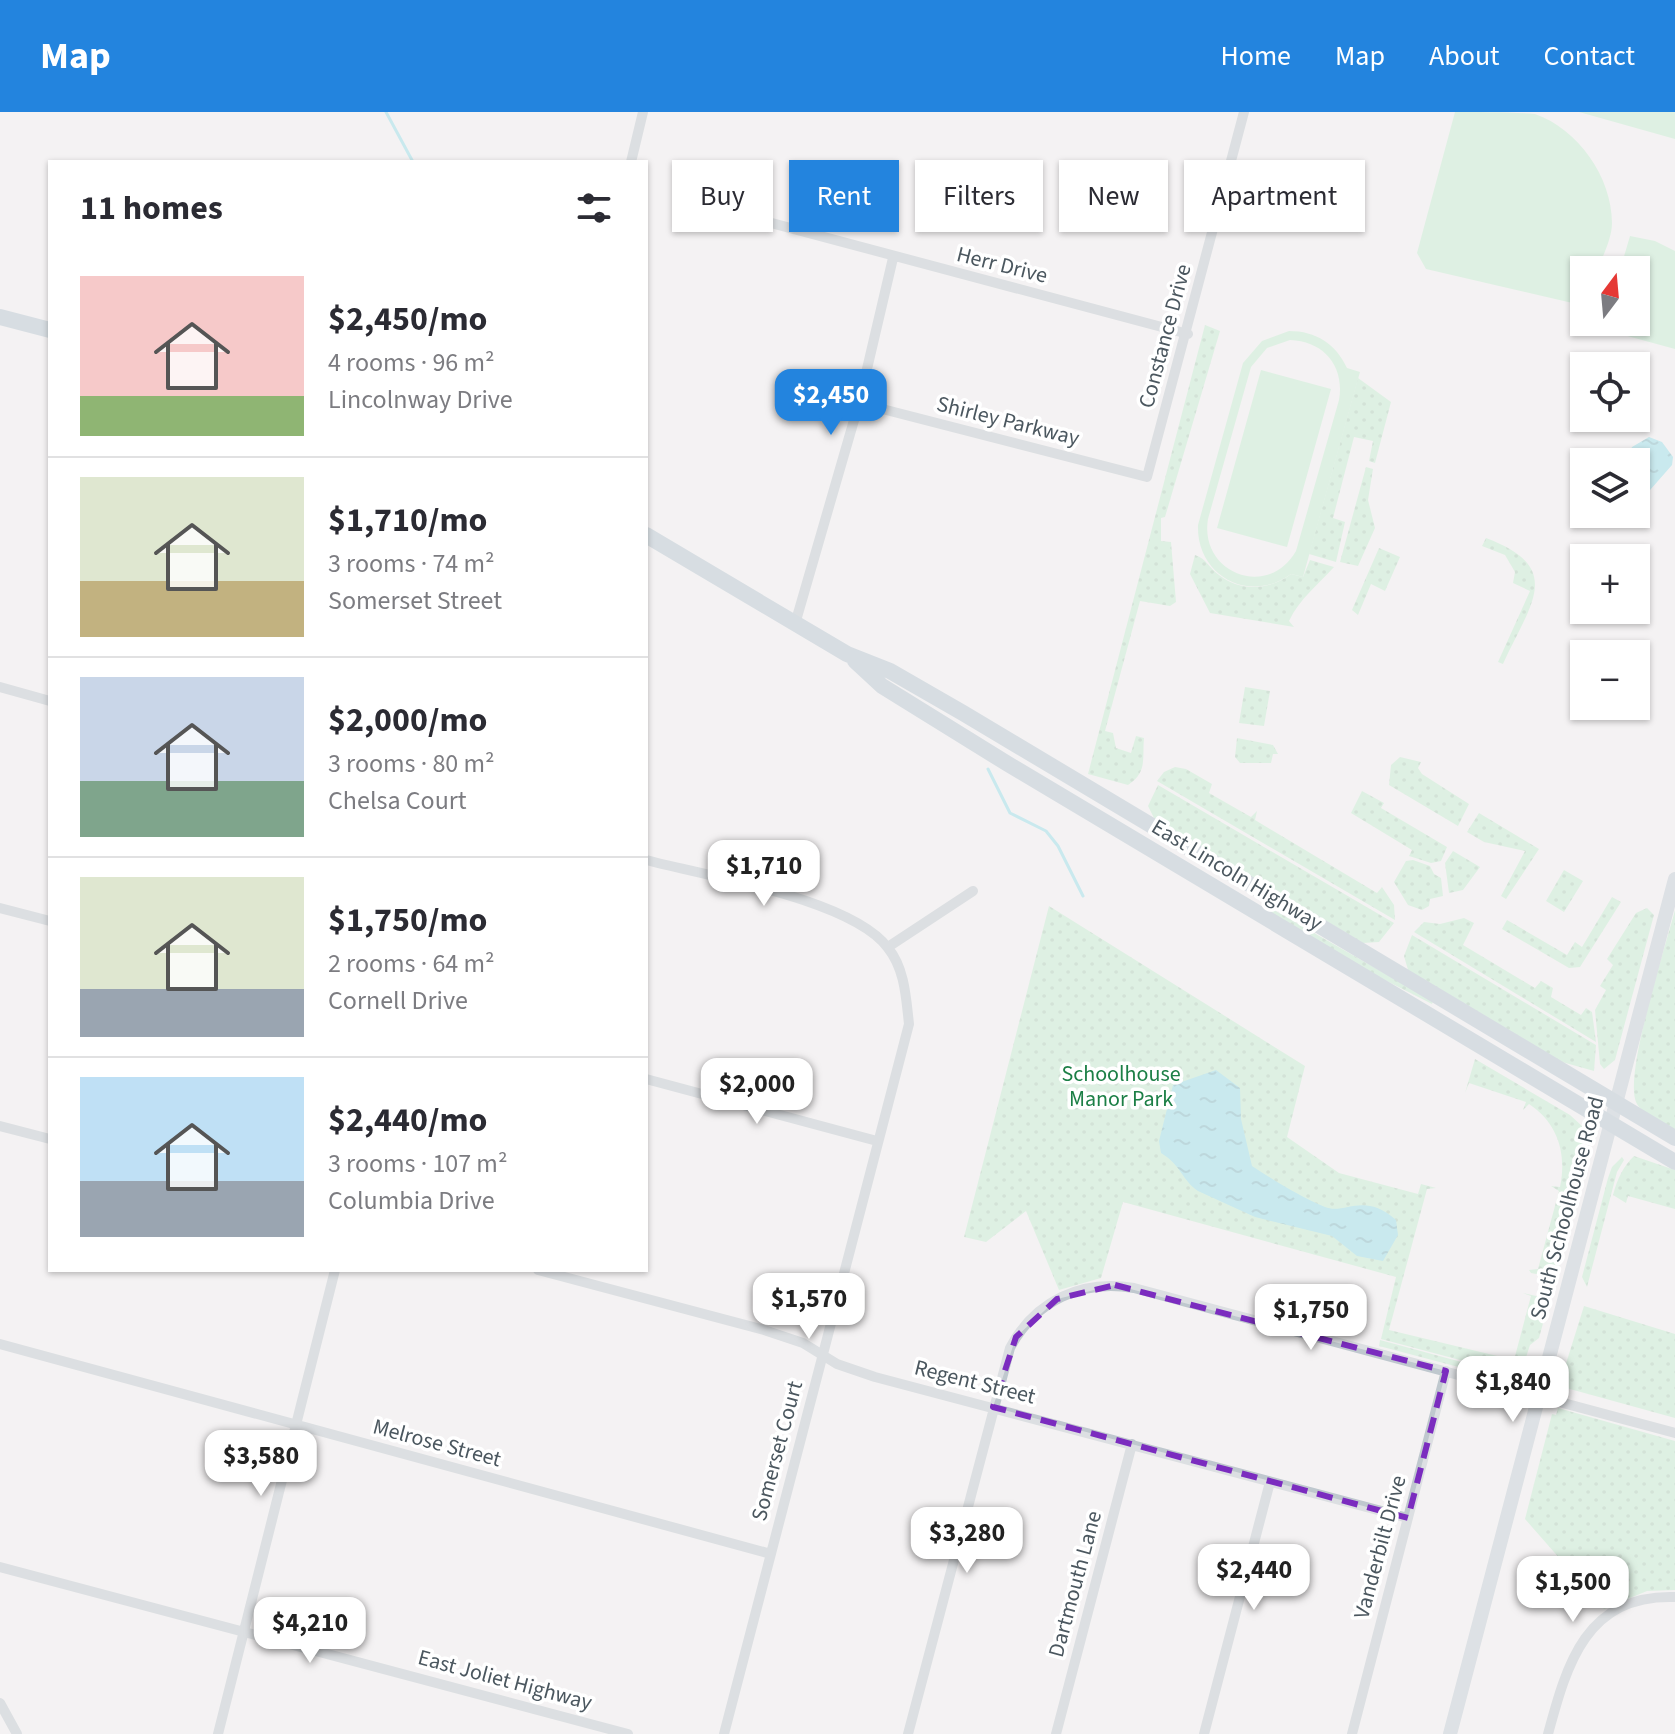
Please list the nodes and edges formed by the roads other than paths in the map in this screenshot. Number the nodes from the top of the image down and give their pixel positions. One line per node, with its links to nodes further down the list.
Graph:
1 (643, 112): 3 (street)
2 (1244, 112): 8 (street, Constance Drive)
3 (631, 160)
4 (773, 224): 5 (street, Herr Drive)
5 (893, 258): 8 (street, Herr Drive); 9 (street)
6 (0, 317): 7 (main road)
7 (48, 329)
8 (1188, 334): 10 (street, Constance Drive)
9 (859, 403): 10 (street, Shirley Parkway); 12 (street)
10 (1147, 477)
11 (648, 536): 12 (main road, East Lincoln Highway)
12 (795, 624): 13 (main road, East Lincoln Highway)
13 (847, 654): 23 (main road, East Lincoln Highway); 24 (main road, East Lincoln Highway)
14 (0, 687): 15 (street)
15 (48, 700)
16 (648, 861): 21 (street)
17 (1675, 879): 23 (street, South Schoolhouse Road)
18 (973, 891): 21 (street)
19 (0, 908): 20 (street)
20 (48, 920)
21 (888, 947): 28 (street, Somerset Court)
22 (648, 1080): 28 (street)
23 (1617, 1103): 24 (street, South Schoolhouse Road); 27 (main road, East Lincoln Highway)
24 (1611, 1124): 29 (main road, East Lincoln Highway); 35 (street, South Schoolhouse Road)
25 (0, 1126): 26 (street)
26 (48, 1138)
27 (1675, 1138)
28 (877, 1141): 33 (street, Somerset Court)
29 (1675, 1162)
30 (335, 1272): 37 (street)
31 (546, 1272): 33 (street, Regent Street)
32 (0, 1344): 37 (street, Melrose Street)
33 (823, 1355): 36 (street, Regent Street); 42 (street, Somerset Court)
34 (1446, 1371): 35 (street); 36 (street); 41 (street, Vanderbilt Drive)
35 (1540, 1395): 38 (street); 55 (street, South Schoolhouse Road)
36 (993, 1407): 39 (street, Regent Street); 51 (street)
37 (297, 1426): 42 (street, Melrose Street); 45 (street)
38 (1675, 1433)
39 (1132, 1444): 40 (street, Regent Street); 52 (street, Dartmouth Lane)
40 (1270, 1482): 41 (street, Regent Street); 53 (street)
41 (1408, 1518): 54 (street, Vanderbilt Drive)
42 (771, 1554): 50 (street, Somerset Court)
43 (0, 1567): 45 (street, East Joliet Highway)
44 (1675, 1597): 56 (street)
45 (245, 1630): 48 (street); 49 (street, East Joliet Highway)
46 (0, 1703): 47 (street)
47 (17, 1734)
48 (218, 1734)
49 (628, 1734)
50 (724, 1734)
51 (908, 1734)
52 (1056, 1734)
53 (1204, 1734)
54 (1352, 1734)
55 (1450, 1734)
56 (1548, 1734)

